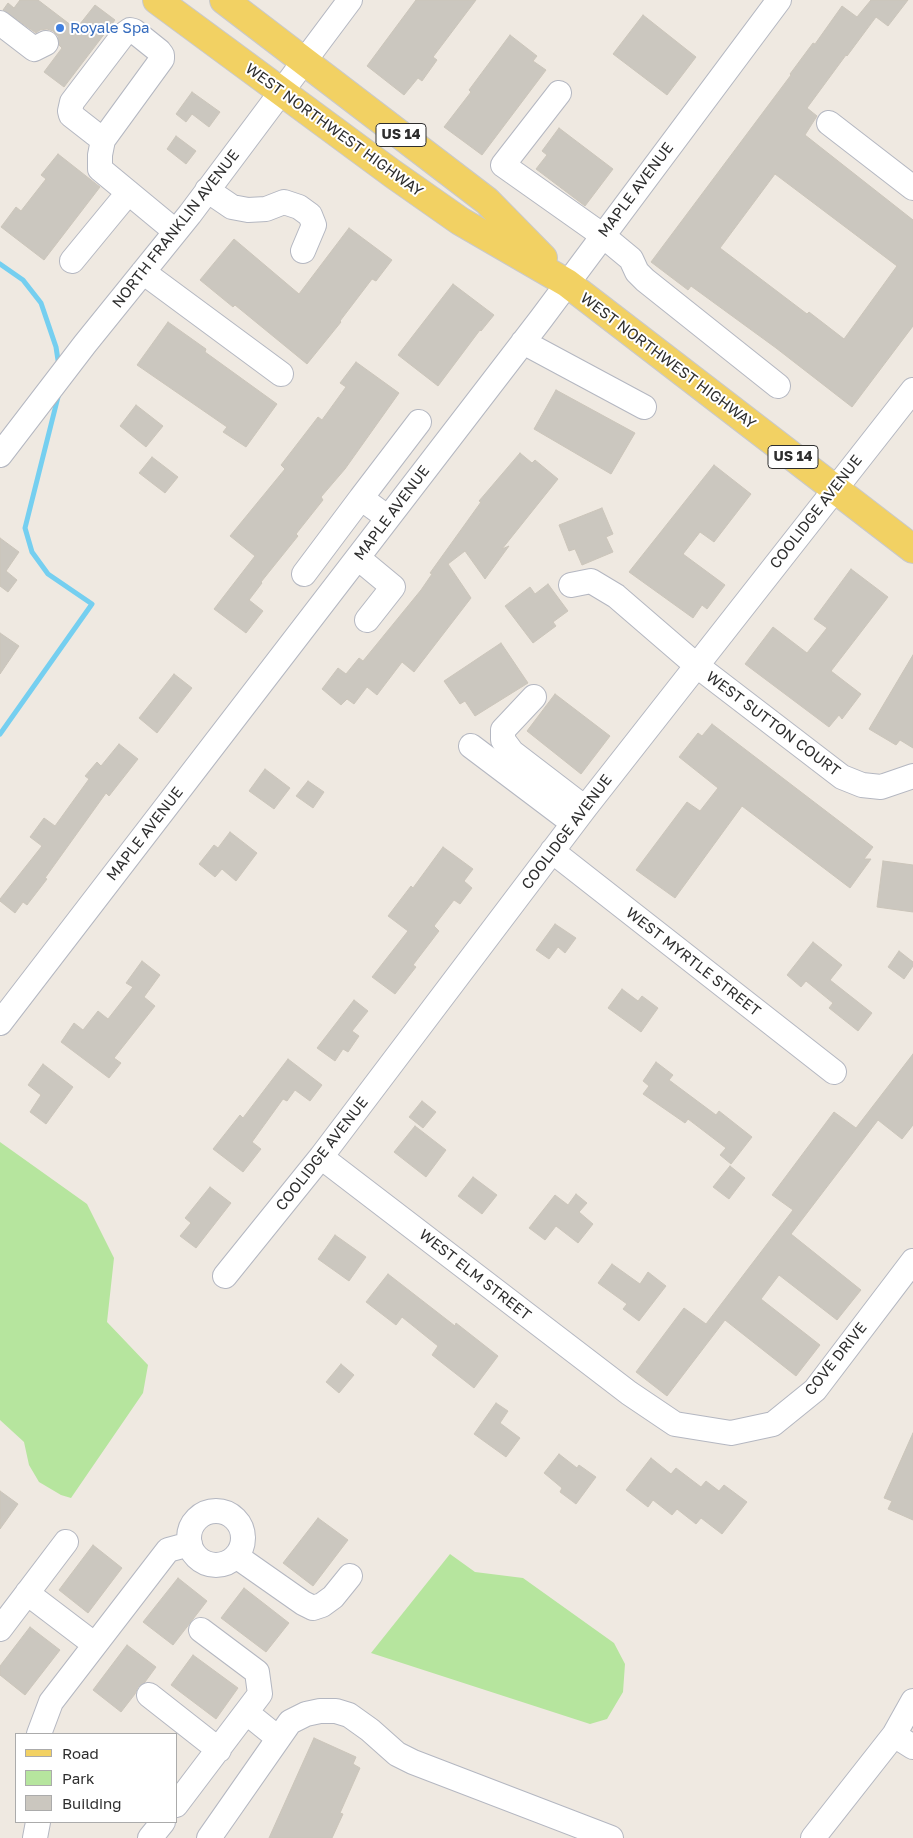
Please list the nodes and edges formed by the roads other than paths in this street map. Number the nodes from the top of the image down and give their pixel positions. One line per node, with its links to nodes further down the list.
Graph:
1 (157, 0): 8 (main road, WEST NORTHWEST HIGHWAY / US 14)
2 (224, 0): 7 (main road, WEST NORTHWEST HIGHWAY / US 14)
3 (350, 0): 7 (street, NORTH FRANKLIN AVENUE)
4 (779, 0): 16 (street, MAPLE AVENUE)
5 (0, 23): 6 (street)
6 (46, 43)
7 (304, 60): 8 (street, NORTH FRANKLIN AVENUE); 20 (main road, WEST NORTHWEST HIGHWAY / US 14)
8 (281, 92): 13 (street, NORTH FRANKLIN AVENUE); 20 (main road, WEST NORTHWEST HIGHWAY / US 14)
9 (559, 92): 16 (street)
10 (829, 123): 12 (street)
11 (103, 140): 14 (street)
12 (913, 188)
13 (207, 190): 15 (street, NORTH FRANKLIN AVENUE); 17 (street)
14 (128, 193): 15 (street); 18 (street)
15 (175, 232): 19 (street, NORTH FRANKLIN AVENUE)
16 (602, 235): 20 (street, MAPLE AVENUE); 23 (street)
17 (303, 251)
18 (72, 261)
19 (143, 272): 22 (street); 27 (street, NORTH FRANKLIN AVENUE)
20 (567, 283): 21 (street, MAPLE AVENUE); 28 (main road, WEST NORTHWEST HIGHWAY / US 14)
21 (523, 342): 25 (street); 30 (street, MAPLE AVENUE)
22 (281, 374)
23 (778, 386)
24 (913, 390): 28 (street, COOLIDGE AVENUE)
25 (644, 407)
26 (419, 422): 29 (street)
27 (0, 456)
28 (834, 488): 31 (main road, WEST NORTHWEST HIGHWAY / US 14); 36 (street, COOLIDGE AVENUE)
29 (361, 498): 30 (street); 33 (street)
30 (388, 518): 32 (street, MAPLE AVENUE)
31 (913, 549)
32 (358, 558): 35 (street); 42 (street, MAPLE AVENUE)
33 (304, 574)
34 (571, 585): 36 (street, WEST SUTTON COURT)
35 (368, 620)
36 (696, 665): 39 (street, WEST SUTTON COURT); 40 (street, COOLIDGE AVENUE)
37 (534, 697): 40 (street)
38 (471, 746): 40 (street)
39 (913, 776)
40 (579, 816): 41 (street, COOLIDGE AVENUE)
41 (552, 851): 43 (street, WEST MYRTLE STREET); 44 (street, COOLIDGE AVENUE)
42 (0, 1023)
43 (834, 1072)
44 (321, 1157): 46 (street, COOLIDGE AVENUE); 47 (street, WEST ELM STREET)
45 (913, 1260): 47 (street, COVE DRIVE)
46 (225, 1276)
47 (629, 1393)
48 (66, 1542): 52 (street)
49 (190, 1544): 50 (street); 50 (street); 55 (street)
50 (236, 1556): 51 (street)
51 (350, 1576)
52 (27, 1593): 53 (street); 55 (street)
53 (0, 1629)
54 (201, 1630): 58 (street)
55 (94, 1644): 59 (street)
56 (150, 1695): 62 (street)
57 (913, 1700): 61 (street)
58 (247, 1713): 60 (street); 62 (street)
59 (40, 1733)
60 (278, 1738): 68 (street); 69 (street)
61 (904, 1741): 70 (street)
62 (219, 1750): 63 (street)
63 (178, 1802)
64 (38, 1823): 66 (street)
65 (162, 1823): 67 (street)
66 (35, 1838)
67 (150, 1838)
68 (209, 1838)
69 (610, 1838)
70 (813, 1838)

